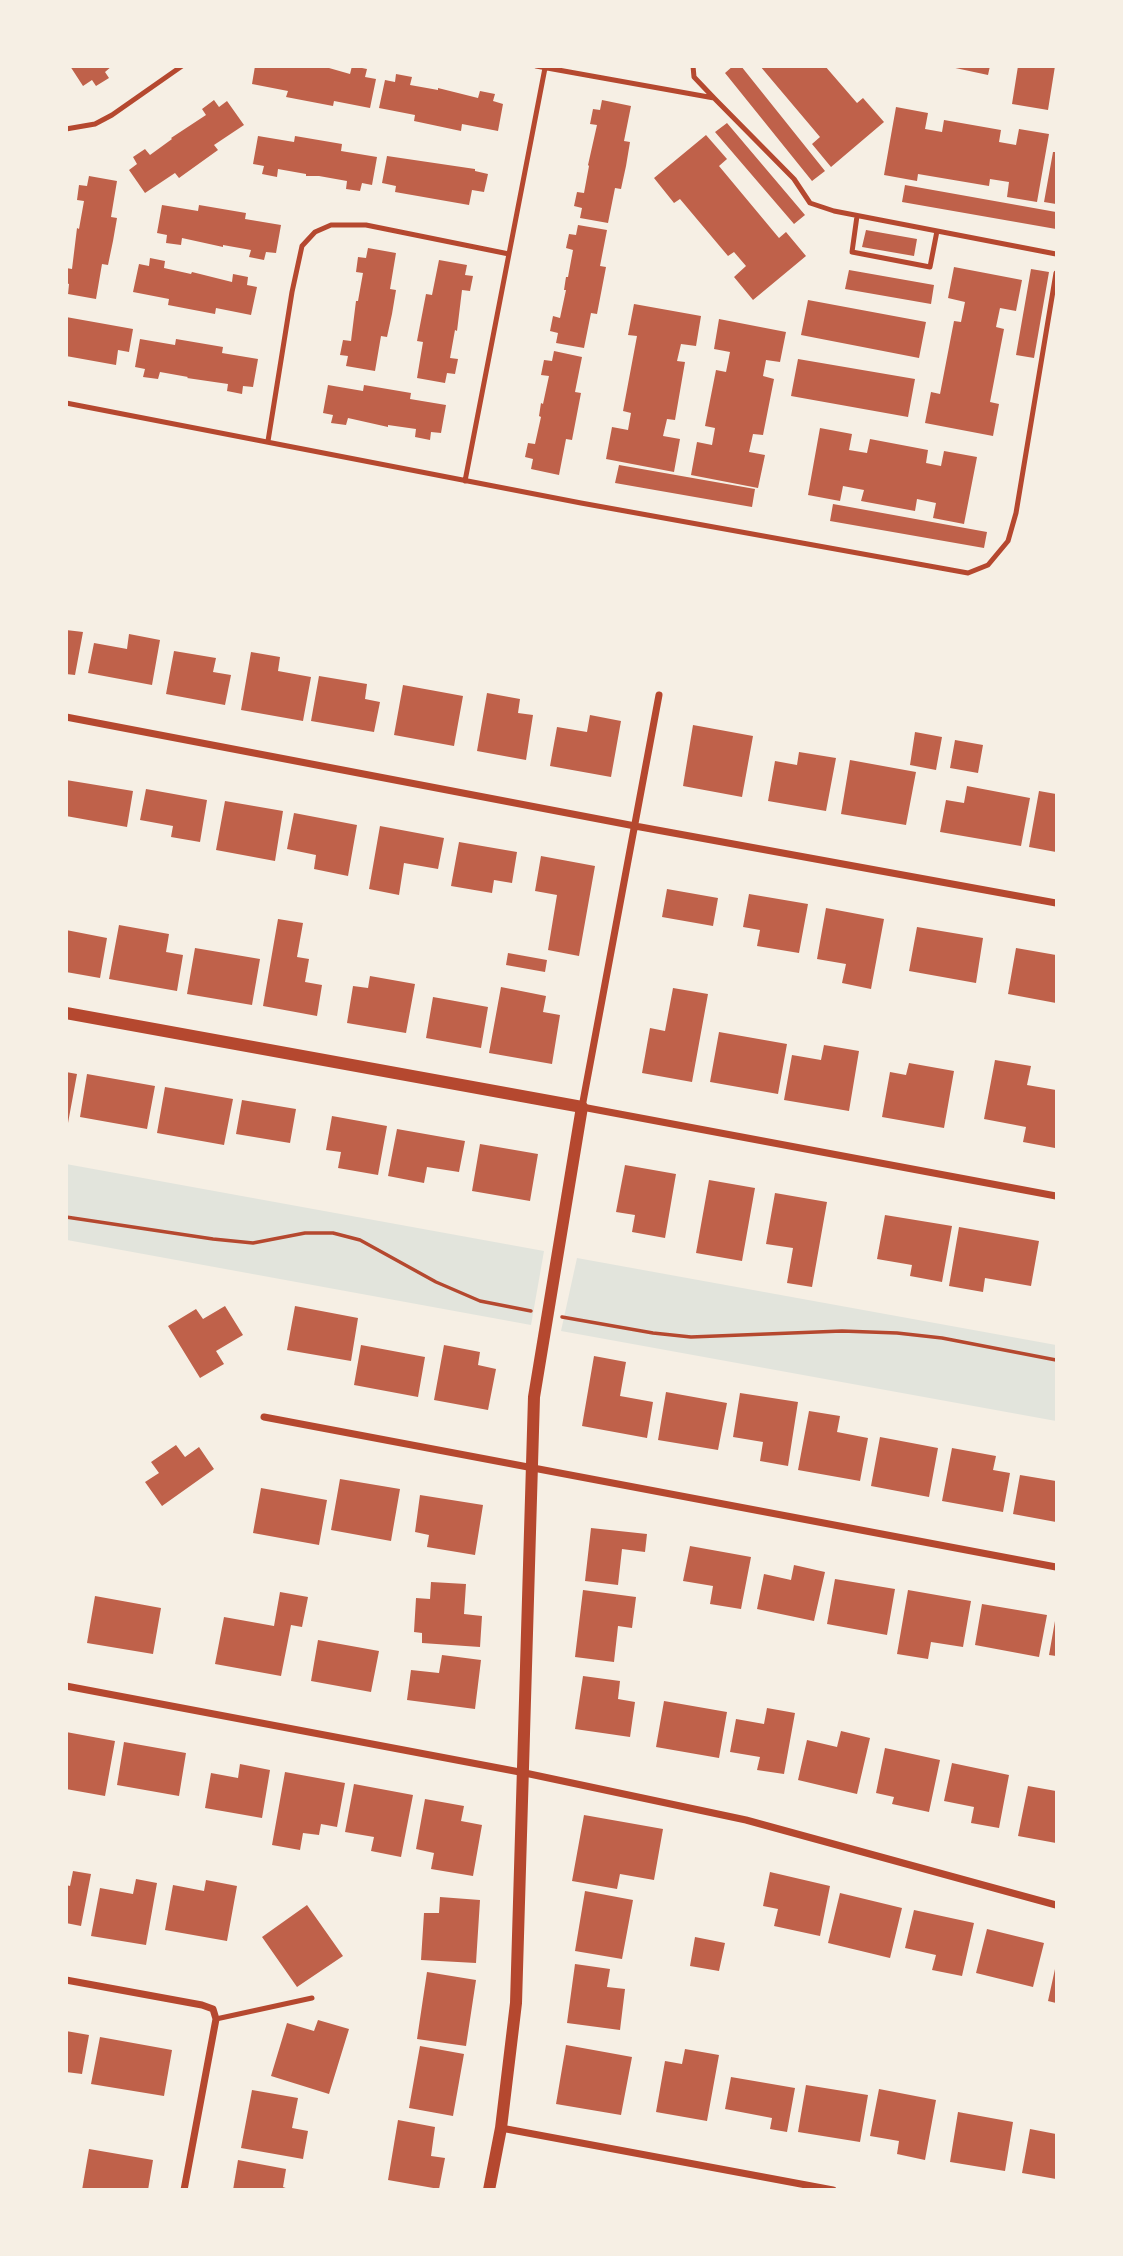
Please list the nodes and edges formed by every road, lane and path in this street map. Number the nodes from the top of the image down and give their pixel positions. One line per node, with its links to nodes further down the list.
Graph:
1 (182, 66): 6 (lane)
2 (536, 66): 4 (lane)
3 (693, 66): 5 (lane)
4 (545, 68): 5 (lane); 9 (lane)
5 (714, 98): 7 (lane)
6 (66, 129)
7 (857, 216): 8 (lane); 8 (lane)
8 (937, 231): 10 (lane)
9 (509, 254): 13 (lane); 14 (lane)
10 (1056, 254)
11 (1056, 273): 14 (lane)
12 (66, 403): 13 (lane)
13 (268, 441): 14 (lane)
14 (465, 481)
15 (659, 695): 17 (street)
16 (66, 717): 17 (street)
17 (635, 827): 18 (street); 20 (street)
18 (1056, 903)
19 (66, 1013): 20 (street)
20 (582, 1107): 21 (street); 27 (street)
21 (1056, 1196)
22 (66, 1217): 23 (path)
23 (523, 1309)
24 (580, 1321): 25 (path)
25 (1056, 1360)
26 (264, 1417): 27 (street)
27 (533, 1466): 28 (street); 30 (street)
28 (1056, 1567)
29 (66, 1686): 30 (street)
30 (525, 1773): 31 (street); 35 (street)
31 (1056, 1905)
32 (66, 1980): 34 (street)
33 (312, 1998): 34 (lane)
34 (216, 2020): 36 (street)
35 (501, 2128): 37 (street); 38 (street)
36 (184, 2189)
37 (489, 2189)
38 (833, 2189)

